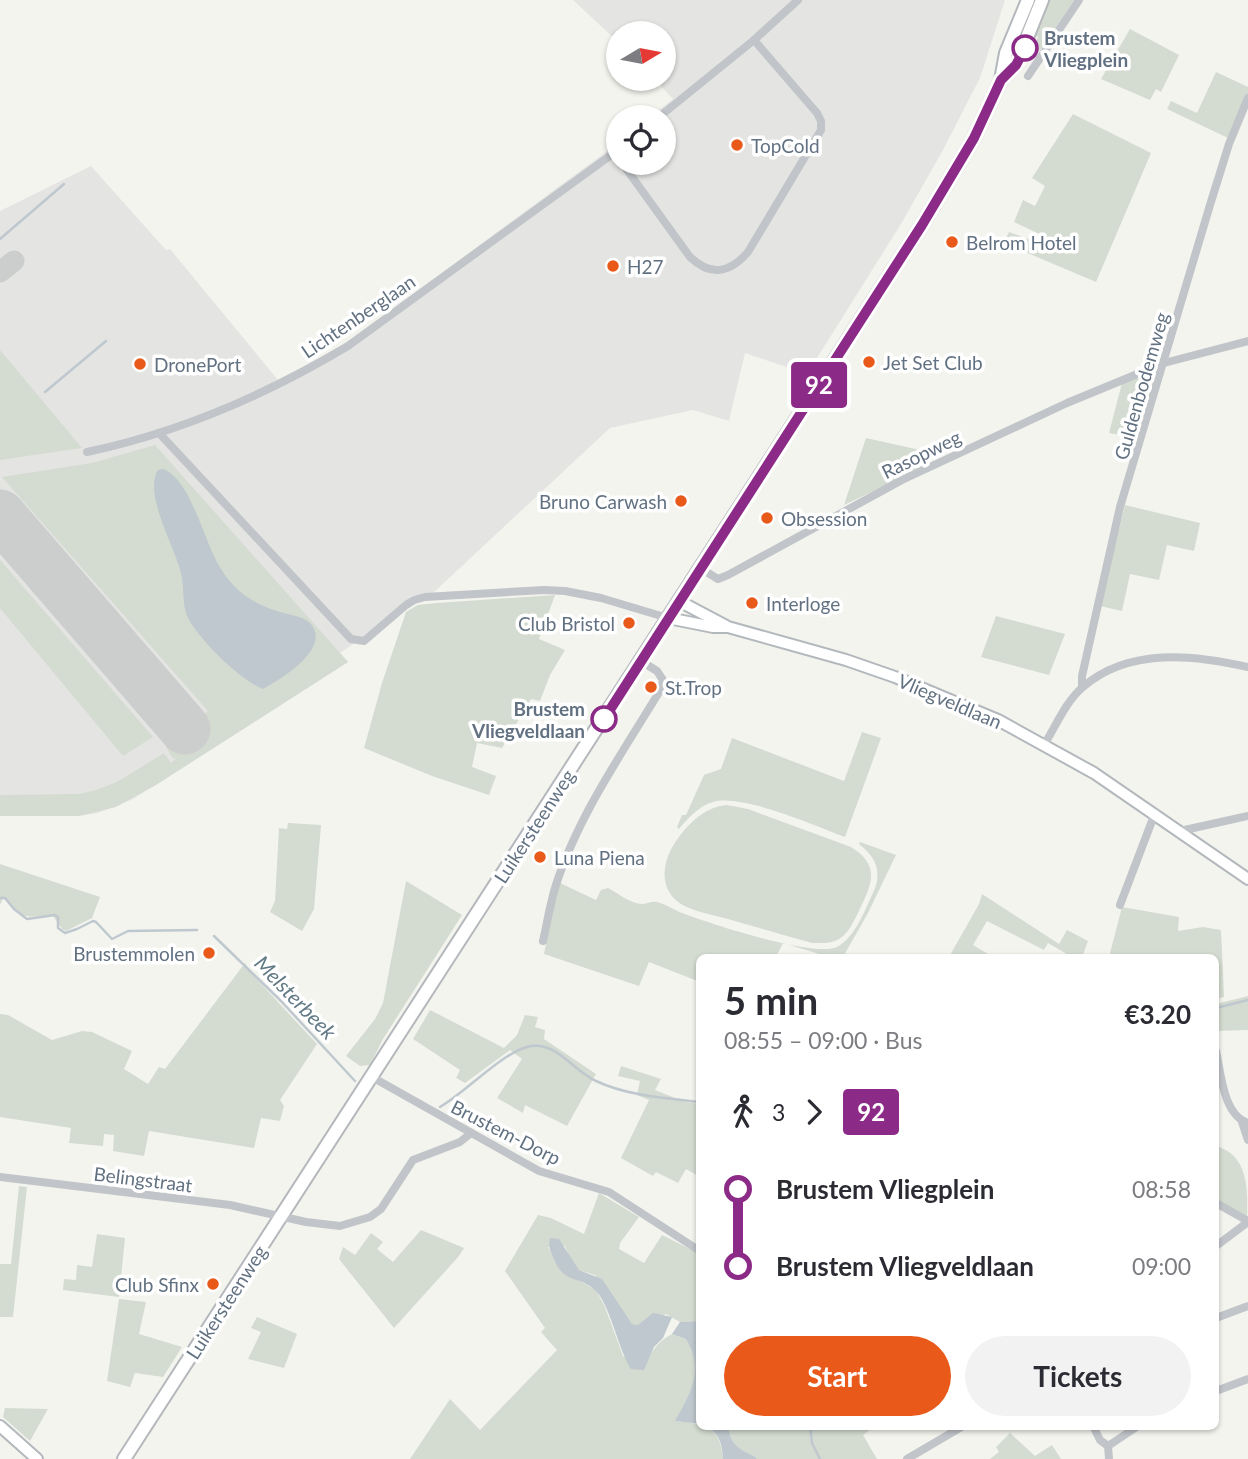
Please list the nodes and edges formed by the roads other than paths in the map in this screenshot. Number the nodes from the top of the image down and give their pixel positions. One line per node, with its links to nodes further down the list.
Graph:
1 (798, 0): 5 (street)
2 (1028, 0): 7 (main road, Luikersteenweg)
3 (1042, 0): 7 (main road, Luikersteenweg)
4 (1079, 0): 6 (street)
5 (754, 40): 9 (street); 11 (street)
6 (1028, 76)
7 (1001, 80): 16 (main road, Luikersteenweg)
8 (1248, 98): 13 (street, Guldenbodemweg)
9 (675, 105)
10 (606, 161): 14 (street, Lichtenberglaan)
11 (631, 175)
12 (1248, 341): 13 (street)
13 (1164, 363): 16 (street, Rasopweg); 22 (street, Guldenbodemweg)
14 (159, 433): 15 (street, Lichtenberglaan); 18 (street)
15 (87, 452)
16 (700, 568): 17 (main road, Luikersteenweg)
17 (679, 601): 18 (main road, Luikersteenweg); 19 (main road, Vliegveldlaan)
18 (668, 618): 19 (main road, Vliegveldlaan); 20 (main road, Luikersteenweg)
19 (728, 627): 23 (main road, Vliegveldlaan)
20 (641, 661): 29 (street); 31 (main road, Luikersteenweg)
21 (1248, 667): 22 (street)
22 (1082, 687): 23 (street)
23 (1044, 745): 24 (main road, Vliegveldlaan)
24 (1155, 813): 26 (main road, Vliegveldlaan); 28 (street)
25 (1248, 816): 26 (street)
26 (1180, 831): 27 (main road, Vliegveldlaan)
27 (1248, 879)
28 (1120, 905)
29 (543, 941)
30 (1219, 1062): 32 (street)
31 (372, 1077): 33 (street, Brustem-Dorp); 37 (main road, Luikersteenweg)
32 (1245, 1122): 34 (street)
33 (471, 1133): 37 (street, Belingstraat); 40 (street, Brustem-Dorp)
34 (1248, 1140)
35 (0, 1177): 37 (street, Belingstraat)
36 (1219, 1205): 38 (street)
37 (283, 1216): 51 (main road, Luikersteenweg)
38 (1248, 1222): 39 (street)
39 (1219, 1244)
40 (696, 1248)
41 (1248, 1306): 42 (street)
42 (1219, 1317)
43 (1248, 1379): 44 (street)
44 (1219, 1390)
45 (0, 1426): 50 (main road)
46 (956, 1430): 52 (street)
47 (1095, 1430): 49 (street)
48 (1132, 1430): 49 (street)
49 (1108, 1446): 53 (street)
50 (37, 1459)
51 (124, 1459)
52 (907, 1459)
53 (1109, 1459)

